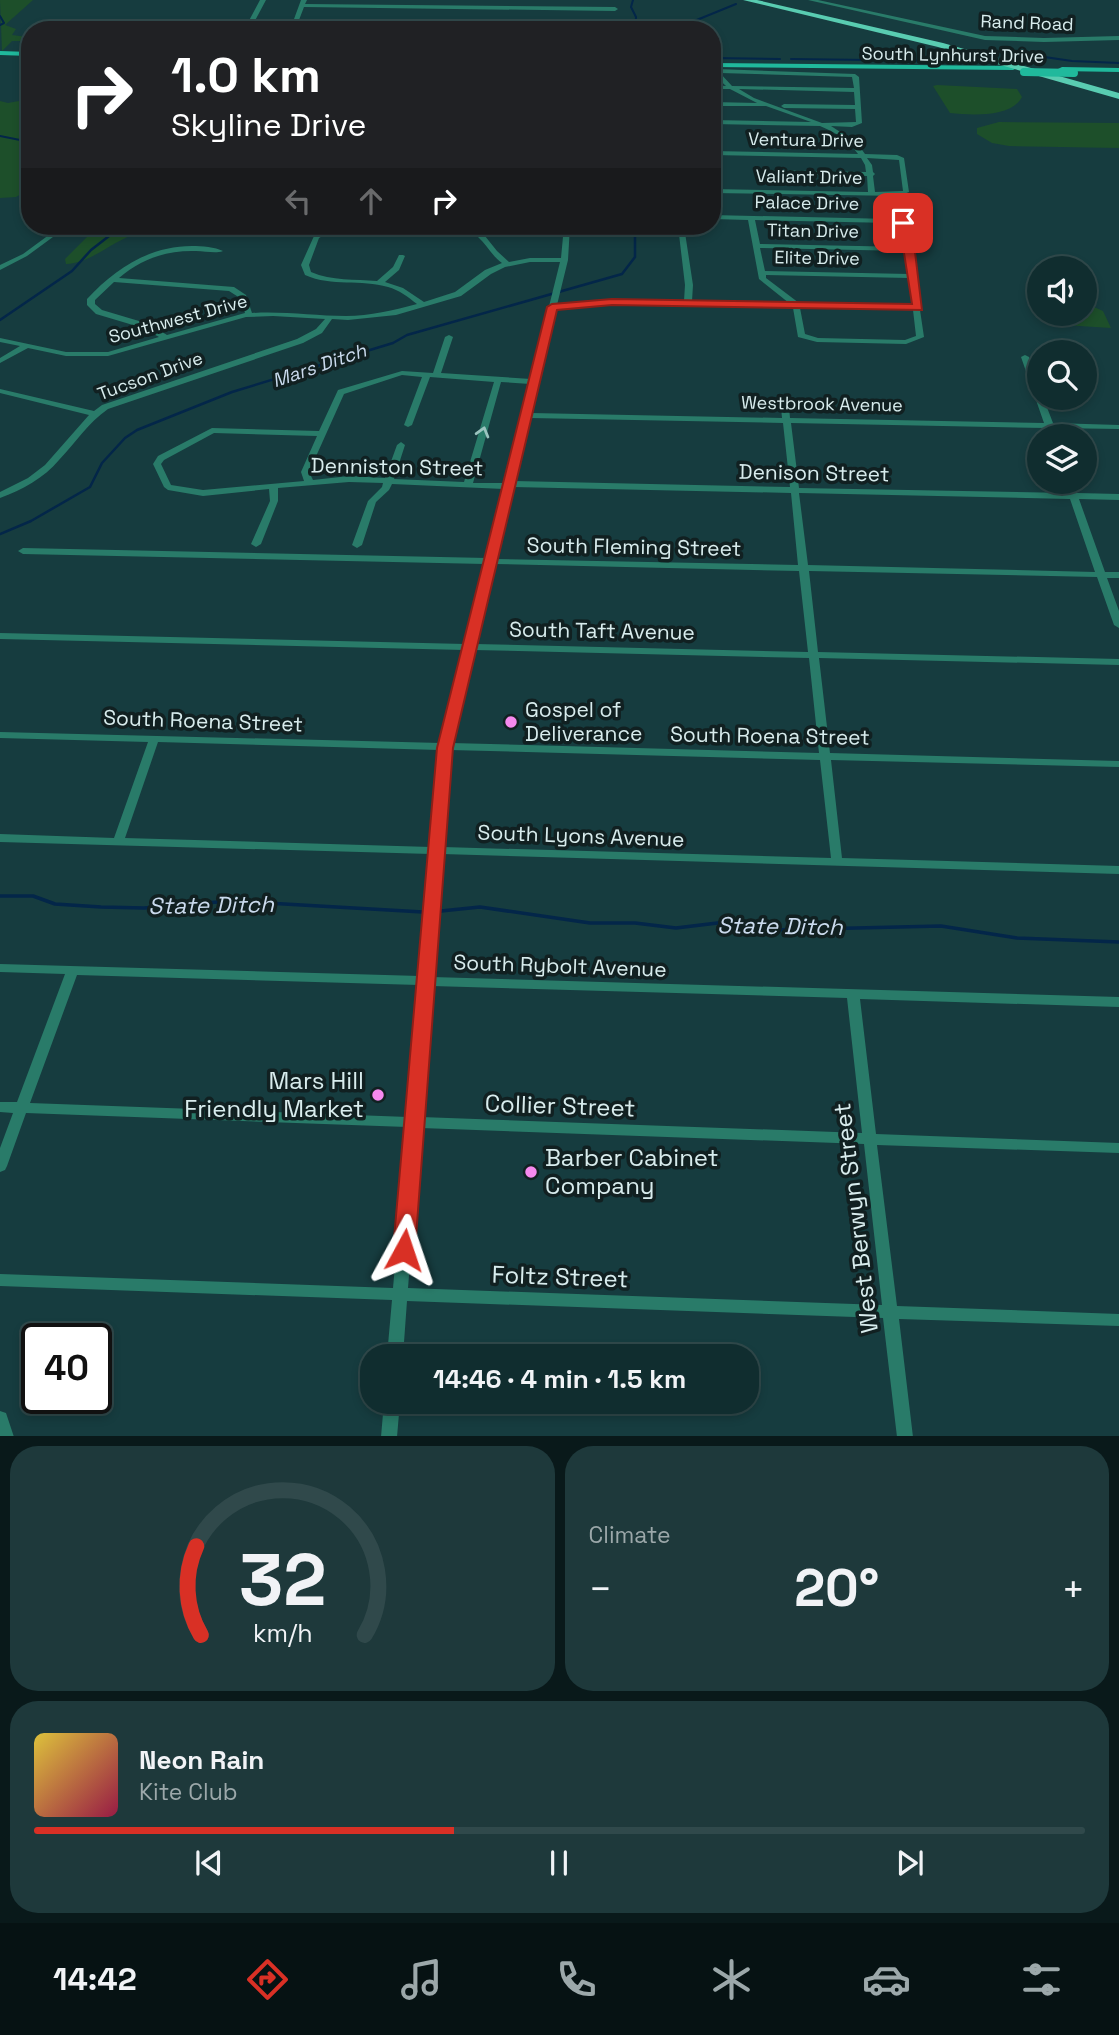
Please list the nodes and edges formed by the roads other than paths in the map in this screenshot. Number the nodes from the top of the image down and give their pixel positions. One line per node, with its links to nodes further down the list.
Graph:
1 (263, 0): 11 (street)
2 (471, 0): 9 (street)
3 (478, 0): 9 (street)
4 (610, 0): 10 (street)
5 (747, 0): 29 (highway)
6 (770, 0): 27 (highway)
7 (811, 0): 16 (street, Rand Road)
8 (303, 3): 9 (street); 12 (street)
9 (479, 8): 10 (street); 13 (street); 14 (street)
10 (615, 9): 15 (street)
11 (252, 21)
12 (296, 21)
13 (494, 21)
14 (497, 21)
15 (618, 21)
16 (1119, 38)
17 (0, 53): 18 (main road)
18 (21, 54)
19 (787, 66): 20 (main road, South Lynhurst Drive); 22 (main road, South Lynhurst Drive, bridge); 22 (main road, South Lynhurst Drive, bridge)
20 (721, 70)
21 (721, 70): 28 (street)
22 (1119, 72)
23 (721, 77): 26 (street)
24 (721, 82): 25 (street)
25 (724, 87): 26 (street); 31 (street)
26 (732, 87): 28 (street); 32 (street)
27 (1119, 89)
28 (857, 90): 33 (street)
29 (1119, 96)
30 (721, 104): 31 (street)
31 (762, 105): 32 (street); 35 (street)
32 (771, 106): 33 (street); 36 (street)
33 (859, 107): 36 (street)
34 (721, 122): 35 (street)
35 (813, 124): 36 (street); 39 (street)
36 (822, 125): 39 (street)
37 (721, 153): 38 (street, Ventura Drive)
38 (761, 154): 39 (street, Ventura Drive); 40 (street)
39 (860, 155): 41 (street); 45 (street, Ventura Drive)
40 (762, 172): 41 (street); 43 (street)
41 (868, 174): 44 (street)
42 (721, 191): 43 (street, Valiant Drive)
43 (762, 192): 44 (street, Valiant Drive)
44 (868, 194): 45 (street, Valiant Drive)
45 (904, 194)
46 (721, 217): 47 (street, Palace Drive)
47 (751, 218): 53 (street); 54 (street, Palace Drive)
48 (53, 235): 59 (street)
49 (319, 235): 63 (street)
50 (482, 235): 58 (street)
51 (566, 235): 57 (street)
52 (682, 235): 64 (street)
53 (757, 246): 54 (street, Titan Drive); 60 (street)
54 (910, 249): 61 (street)
55 (219, 251): 62 (street)
56 (401, 256): 63 (street)
57 (564, 260): 58 (street, Southwest Drive); 65 (street)
58 (508, 264): 66 (street, Southwest Drive)
59 (0, 268)
60 (762, 273): 61 (street, Elite Drive); 67 (street)
61 (913, 276): 68 (street)
62 (115, 280): 69 (street); 72 (street)
63 (379, 283): 66 (street)
64 (688, 301): 65 (street); 67 (street)
65 (553, 303): 78 (street)
66 (424, 305): 70 (street, Southwest Drive)
67 (796, 305): 68 (street); 68 (street)
68 (918, 308)
69 (249, 315): 70 (street, Southwest Drive); 72 (street, Southwest Drive)
70 (330, 317): 82 (street, Tucson Drive)
71 (449, 337): 77 (street)
72 (166, 338): 74 (street, Southwest Drive)
73 (0, 340): 74 (street, Southwest Drive)
74 (26, 346): 76 (street)
75 (1026, 358): 86 (street)
76 (0, 361)
77 (435, 374): 78 (street); 79 (street); 87 (street); 90 (street)
78 (535, 378): 79 (street); 83 (street)
79 (498, 380): 94 (street, one-way to 79)
80 (0, 391): 82 (street)
81 (784, 397): 84 (street)
82 (95, 414): 98 (street, Tucson Drive)
83 (525, 415): 84 (street, Westbrook Avenue); 95 (street)
84 (786, 419): 85 (street, Westbrook Avenue); 97 (street)
85 (1027, 424)
86 (1049, 424)
87 (408, 425)
88 (1097, 426): 89 (street, Westbrook Avenue)
89 (1119, 426)
90 (322, 434): 92 (street); 96 (street, Denniston Street)
91 (401, 445): 93 (street)
92 (309, 481): 93 (street, Denniston Street); 96 (street, Denniston Street)
93 (389, 481): 94 (street, Denniston Street); 102 (street)
94 (468, 485): 95 (street, Denniston Street)
95 (509, 485): 97 (street, Denison Street); 104 (street)
96 (273, 486): 101 (street)
97 (795, 490): 99 (street, Denison Street); 105 (street)
98 (0, 495)
99 (1074, 496): 100 (street, Denison Street); 106 (street)
100 (1119, 497)
101 (256, 544)
102 (357, 545)
103 (23, 551): 104 (street, South Fleming Street)
104 (491, 561): 105 (street, South Fleming Street); 110 (street)
105 (804, 568): 106 (street, South Fleming Street); 111 (street)
106 (1101, 575): 107 (street, South Fleming Street); 108 (street)
107 (1119, 575)
108 (1119, 625)
109 (0, 636): 110 (street, South Taft Avenue)
110 (470, 648): 111 (street, South Taft Avenue); 115 (street)
111 (813, 655): 112 (street, South Taft Avenue); 116 (street)
112 (1119, 662)
113 (0, 735): 114 (street, South Roena Street)
114 (154, 739): 115 (street, South Roena Street); 119 (street)
115 (445, 748): 116 (street, South Roena Street); 120 (street)
116 (825, 757): 117 (street, South Roena Street); 121 (street)
117 (1119, 764)
118 (0, 838): 119 (street, South Lyons Avenue)
119 (118, 842): 120 (street, South Lyons Avenue)
120 (437, 851): 121 (street, South Lyons Avenue); 125 (street)
121 (838, 862): 122 (street, South Lyons Avenue)
122 (1119, 870)
123 (0, 968): 124 (street, South Rybolt Avenue)
124 (73, 970): 125 (street, South Rybolt Avenue); 129 (street)
125 (426, 981): 126 (street, South Rybolt Avenue); 130 (street)
126 (853, 995): 127 (street, South Rybolt Avenue); 131 (street, West Berwyn Street)
127 (1119, 1002)
128 (0, 1107): 129 (street, Collier Street)
129 (21, 1108): 130 (street, Collier Street); 133 (street)
130 (415, 1124): 131 (street, Collier Street); 135 (street)
131 (869, 1140): 132 (street, Collier Street); 136 (street, West Berwyn Street)
132 (1119, 1148)
133 (0, 1166)
134 (0, 1280): 135 (street, Foltz Street)
135 (400, 1294): 136 (street, Foltz Street); 138 (street)
136 (890, 1312): 137 (street, Foltz Street); 143 (street, West Berwyn Street)
137 (1119, 1320)
138 (396, 1344)
139 (391, 1414): 142 (street)
140 (0, 1418): 141 (street)
141 (6, 1436)
142 (389, 1436)
143 (905, 1436)

